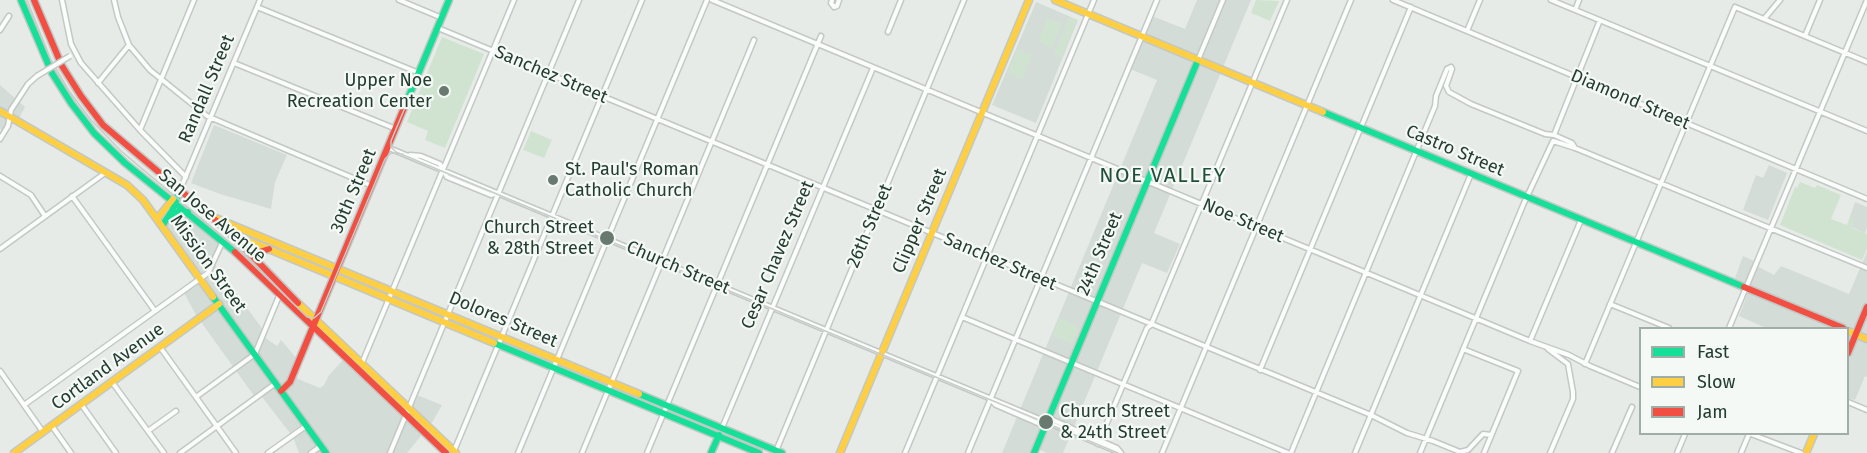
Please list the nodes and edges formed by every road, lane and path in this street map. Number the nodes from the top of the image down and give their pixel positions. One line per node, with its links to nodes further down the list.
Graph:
1 (21, 0): 100 (main road, San Jose Avenue)
2 (34, 0): 95 (main road, San Jose Avenue)
3 (62, 0): 52 (street)
4 (114, 0): 49 (street)
5 (194, 0): 61 (street)
6 (260, 0): 32 (street, Randall Street)
7 (399, 0): 37 (street)
8 (449, 0): 37 (main road, 30th Street)
9 (514, 0): 50 (street)
10 (579, 0): 59 (street)
11 (642, 0): 65 (street)
12 (707, 0): 71 (street)
13 (712, 0): 48 (street, Noe Street)
14 (832, 0): 15 (street)
15 (839, 0)
16 (901, 0): 43 (street)
17 (964, 0): 64 (street, 26th Street)
18 (1029, 0): 67 (main road, Clipper Street)
19 (1055, 0): 35 (main road, Castro Street)
20 (1094, 0): 35 (street)
21 (1157, 0): 45 (street)
22 (1223, 0): 53 (street, 24th Street)
23 (1287, 0): 62 (street)
24 (1351, 0): 66 (street)
25 (1394, 0): 33 (street, Diamond Street)
26 (1480, 0): 42 (street)
27 (1551, 0): 34 (street)
28 (1579, 0): 34 (street)
29 (1780, 0): 38 (street)
30 (1820, 0): 46 (street)
31 (1867, 0): 51 (street)
32 (257, 7): 55 (street, Randall Street); 58 (street)
33 (1411, 7): 42 (street, Diamond Street); 73 (street)
34 (1575, 10): 39 (street)
35 (1088, 14): 45 (main road, Castro Street); 77 (street)
36 (9, 16): 41 (street)
37 (442, 18): 40 (main road, 30th Street)
38 (1764, 20): 46 (street); 56 (street)
39 (1600, 21): 56 (street); 60 (street)
40 (438, 28): 50 (street, Sanchez Street); 58 (main road, 30th Street)
41 (0, 30)
42 (1467, 31): 60 (street, Diamond Street)
43 (888, 32)
44 (821, 36): 48 (street)
45 (1142, 36): 53 (main road, Castro Street); 83 (street)
46 (1805, 36): 51 (street)
47 (754, 40): 80 (street)
48 (817, 44): 57 (street, Noe Street); 84 (street)
49 (129, 45): 61 (street); 63 (street)
50 (492, 50): 59 (street, Sanchez Street); 86 (street)
51 (1844, 53): 54 (street); 68 (street)
52 (75, 54): 63 (street); 69 (street, bridge)
53 (1198, 60): 62 (main road, Castro Street); 91 (main road, 24th Street)
54 (1867, 62)
55 (234, 63): 70 (street, Randall Street); 74 (street)
56 (1710, 65): 68 (street); 72 (street)
57 (873, 68): 64 (street, Noe Street); 94 (street, Cesar Chavez Street)
58 (419, 73): 74 (main road, 30th Street)
59 (548, 74): 65 (street, Sanchez Street); 96 (street)
60 (1577, 77): 72 (street, Diamond Street); 78 (street)
61 (161, 79): 70 (street); 75 (street)
62 (1252, 82): 66 (main road, Castro Street); 101 (street)
63 (98, 83): 75 (street)
64 (927, 90): 67 (street, Noe Street); 102 (street, 26th Street)
65 (602, 96): 71 (street, Sanchez Street); 107 (street)
66 (1307, 105): 73 (main road, Castro Street); 111 (street)
67 (982, 112): 77 (street, Noe Street); 113 (main road, Clipper Street)
68 (1819, 112): 76 (street); 85 (street)
69 (3, 115): 79 (street); 87 (main road, Mission Street)
70 (211, 119): 90 (street, Randall Street); 93 (street)
71 (657, 119): 80 (street, Sanchez Street); 115 (street)
72 (1685, 123): 85 (street, Diamond Street); 92 (street)
73 (1362, 128): 82 (main road, Castro Street); 122 (street)
74 (396, 129): 81 (main road, 30th Street)
75 (140, 130): 90 (street)
76 (1867, 131)
77 (1037, 136): 83 (street, Noe Street); 124 (street)
78 (1553, 138): 82 (street); 92 (street); 98 (street)
79 (0, 139)
80 (712, 142): 84 (street, Sanchez Street); 126 (street)
81 (389, 148): 86 (street, Church Street); 93 (main road, 30th Street)
82 (1417, 151): 88 (main road, Castro Street); 129 (street)
83 (1092, 158): 91 (street, Noe Street); 132 (street)
84 (767, 165): 94 (street, Sanchez Street); 133 (street)
85 (1795, 169): 99 (street, Diamond Street); 112 (street)
86 (442, 170): 96 (street, Church Street); 135 (street)
87 (105, 173): 97 (street); 108 (main road, Mission Street)
88 (1471, 174): 98 (main road, Castro Street); 136 (street)
89 (0, 176): 104 (street)
90 (186, 177): 95 (street, Randall Street)
91 (1147, 181): 101 (street, Noe Street); 139 (main road, 24th Street)
92 (1661, 183): 112 (street); 118 (street)
93 (372, 186): 127 (main road, 30th Street)
94 (823, 188): 102 (street, Sanchez Street); 143 (street, Cesar Chavez Street)
95 (180, 190): 100 (main road, Randall Street); 106 (main road, San Jose Avenue)
96 (498, 193): 107 (street, Church Street); 145 (street)
97 (72, 196): 104 (street); 144 (street)
98 (1527, 197): 109 (main road, Castro Street); 147 (street)
99 (1867, 199)
100 (174, 202): 103 (main road, San Jose Avenue); 105 (main road, Randall Street); 108 (main road, Randall Street)
101 (1202, 203): 111 (street, Noe Street); 150 (street)
102 (876, 210): 113 (street, Sanchez Street); 155 (street, 26th Street)
103 (188, 212): 105 (main road); 114 (main road, San Jose Avenue)
104 (45, 216): 120 (street)
105 (170, 216): 110 (main road, Randall Street)
106 (212, 216): 116 (main road, San Jose Avenue); 119 (main road, Dolores Street)
107 (552, 216): 115 (street, Church Street); 158 (street)
108 (157, 219): 110 (main road, Mission Street)
109 (1581, 220): 118 (main road, Castro Street); 161 (street)
110 (162, 226): 131 (main road, Mission Street)
111 (1256, 227): 122 (street, Noe Street); 164 (street)
112 (1771, 228): 128 (street); 134 (street)
113 (931, 233): 124 (street, Sanchez Street); 169 (main road, Clipper Street)
114 (215, 234): 116 (main road, Dolores Street); 117 (main road, San Jose Avenue)
115 (608, 239): 126 (street, Church Street); 170 (street)
116 (237, 240): 121 (main road, Dolores Street); 125 (main road, San Jose Avenue)
117 (223, 241): 131 (street); 137 (main road, San Jose Avenue)
118 (1635, 243): 134 (main road, Castro Street); 141 (street)
119 (286, 247): 123 (main road); 127 (main road, Dolores Street)
120 (0, 249)
121 (269, 249): 123 (main road, Dolores Street); 125 (main road)
122 (1311, 250): 129 (street, Noe Street); 175 (street)
123 (283, 255): 130 (main road, Dolores Street)
124 (987, 256): 132 (street, Sanchez Street); 146 (street)
125 (256, 260): 148 (main road, San Jose Avenue)
126 (662, 261): 133 (street, Church Street); 179 (street)
127 (338, 267): 130 (main road, 30th Street); 135 (main road, Dolores Street)
128 (1867, 268)
129 (1366, 273): 136 (street, Noe Street); 185 (street)
130 (335, 276): 138 (main road, Dolores Street); 148 (main road, 30th Street)
131 (200, 279): 140 (main road, Mission Street); 144 (street)
132 (1041, 279): 139 (street, Sanchez Street); 160 (street)
133 (717, 285): 143 (street, Church Street); 191 (street)
134 (1746, 288): 153 (street); 154 (main road, Castro Street)
135 (392, 290): 138 (street); 145 (main road, Dolores Street)
136 (1422, 295): 147 (street, Noe Street); 198 (street)
137 (279, 296): 151 (main road, San Jose Avenue); 168 (street)
138 (389, 298): 149 (main road, Dolores Street); 172 (street)
139 (1097, 301): 150 (street, Sanchez Street); 171 (main road, 24th Street)
140 (219, 304): 163 (main road, Cortland Avenue); 168 (main road, Mission Street)
141 (1610, 304): 152 (street); 173 (street)
142 (1867, 307): 157 (main road)
143 (772, 308): 155 (street, Church Street); 204 (street, Cesar Chavez Street)
144 (155, 311): 190 (street)
145 (448, 314): 149 (street); 158 (main road, Dolores Street)
146 (962, 317): 160 (street); 177 (street)
147 (1476, 319): 161 (street, Noe Street); 166 (street)
148 (316, 320): 151 (main road, 30th Street); 172 (main road, San Jose Avenue)
149 (444, 322): 162 (main road, Dolores Street); 194 (street)
150 (1151, 325): 164 (street, Sanchez Street); 180 (street)
151 (313, 327): 184 (main road, 30th Street); 199 (main road, San Jose Avenue)
152 (1667, 327)
153 (1729, 327)
154 (1841, 327)
155 (826, 330): 169 (street, Church Street); 217 (street, 26th Street)
156 (1849, 331): 157 (main road)
157 (1855, 334): 159 (main road); 167 (main road)
158 (502, 336): 162 (street); 170 (main road, Dolores Street)
159 (1867, 339)
160 (1016, 340): 171 (street); 187 (street)
161 (1530, 341): 165 (street, Noe Street)
162 (499, 344): 174 (main road, Dolores Street); 216 (street)
163 (160, 347): 178 (main road, Cortland Avenue); 186 (street)
164 (1205, 347): 175 (street, Sanchez Street); 192 (street)
165 (1547, 348): 173 (street, Noe Street); 244 (street)
166 (1463, 349): 207 (street); 213 (street)
167 (1849, 350)
168 (255, 354): 181 (main road, Mission Street); 186 (street)
169 (882, 354): 177 (street, Church Street); 234 (main road, Clipper Street)
170 (557, 359): 174 (street); 179 (main road, Dolores Street)
171 (1072, 361): 180 (street); 200 (main road, 24th Street)
172 (362, 364): 194 (main road, San Jose Avenue)
173 (1585, 364): 182 (street, Noe Street)
174 (553, 367): 183 (main road, Dolores Street); 229 (street)
175 (1260, 370): 185 (street, Sanchez Street)
176 (0, 372): 190 (street)
177 (937, 376): 187 (street, Church Street); 235 (street)
178 (112, 382): 189 (main road, Cortland Avenue); 205 (street)
179 (612, 382): 183 (street); 191 (main road, Dolores Street)
180 (1123, 383): 192 (street); 214 (street)
181 (276, 384): 184 (main road, Mission Street); 202 (street)
182 (1639, 386)
183 (608, 390): 197 (main road, Dolores Street); 230 (street)
184 (281, 391): 203 (main road, Mission Street)
185 (1315, 393): 198 (street, Sanchez Street); 240 (street)
186 (196, 397): 202 (street)
187 (991, 399): 200 (street, Church Street); 236 (street)
188 (1849, 402): 195 (street)
189 (81, 404): 201 (main road, Cortland Avenue); 220 (street)
190 (24, 405): 206 (street)
191 (666, 405): 197 (street); 204 (main road, Dolores Street)
192 (1181, 407): 239 (street); 240 (street)
193 (1632, 407): 245 (street)
194 (408, 408): 199 (street); 216 (main road, San Jose Avenue)
195 (1867, 410)
196 (176, 411): 205 (street)
197 (663, 413): 212 (main road, Dolores Street); 231 (street)
198 (1371, 415): 213 (street, Sanchez Street); 241 (street)
199 (405, 416): 227 (street); 228 (main road, San Jose Avenue)
200 (1046, 422): 214 (street, Church Street); 237 (main road, 24th Street)
201 (52, 426): 206 (main road, Cortland Avenue); 219 (street)
202 (217, 426): 222 (street); 223 (street)
203 (306, 426): 215 (main road, Mission Street); 224 (street)
204 (722, 428): 212 (main road, Cesar Chavez Street); 217 (main road, Dolores Street)
205 (148, 431): 221 (street)
206 (43, 432): 218 (main road, Cortland Avenue)
207 (1491, 435): 213 (street, Sanchez Street); 243 (street)
208 (1685, 435): 246 (street)
209 (1750, 435): 247 (street)
210 (1753, 435): 248 (street)
211 (1814, 435): 249 (main road)
212 (719, 436): 232 (main road, Cesar Chavez Street); 233 (main road, Dolores Street)
213 (1426, 439): 242 (street)
214 (1099, 442): 238 (street, Church Street)
215 (321, 446): 225 (street); 226 (main road, Mission Street)
216 (455, 452)
217 (778, 452)
218 (14, 453)
219 (71, 453)
220 (116, 453)
221 (164, 453)
222 (180, 453)
223 (236, 453)
224 (268, 453)
225 (311, 453)
226 (326, 453)
227 (390, 453)
228 (446, 453)
229 (518, 453)
230 (582, 453)
231 (647, 453)
232 (711, 453)
233 (759, 453)
234 (840, 453)
235 (905, 453)
236 (969, 453)
237 (1034, 453)
238 (1121, 453)
239 (1162, 453)
240 (1289, 453)
241 (1355, 453)
242 (1420, 453)
243 (1484, 453)
244 (1550, 453)
245 (1612, 453)
246 (1677, 453)
247 (1741, 453)
248 (1801, 453)
249 (1806, 453)

